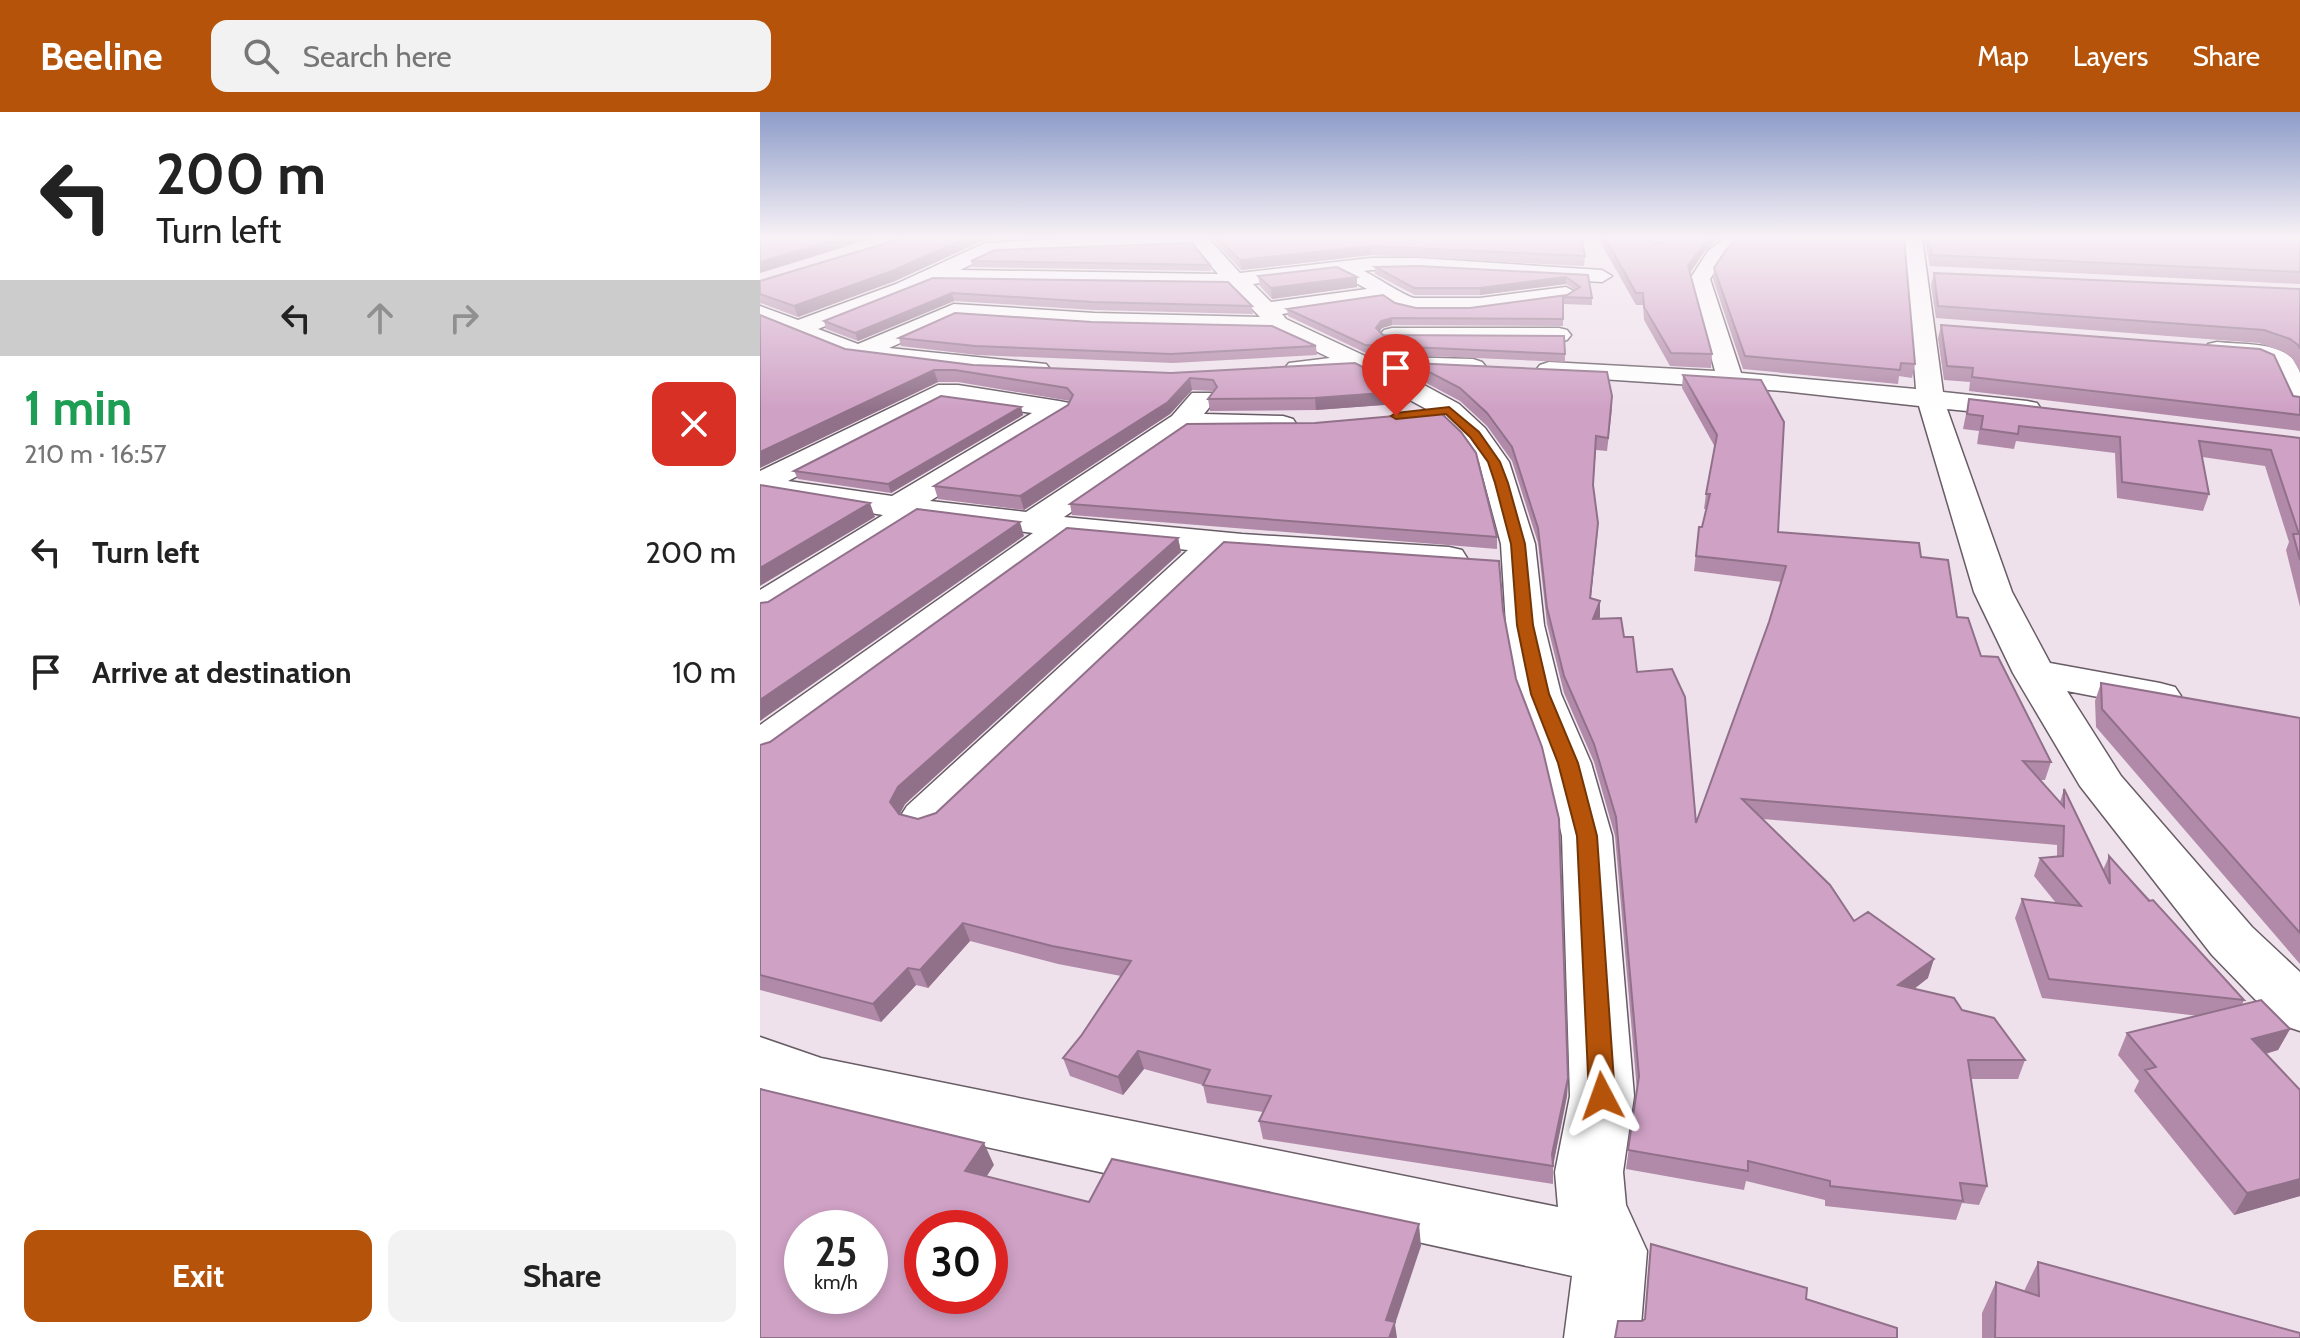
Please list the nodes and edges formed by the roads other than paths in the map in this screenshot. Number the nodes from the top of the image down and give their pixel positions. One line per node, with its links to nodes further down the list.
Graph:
1 (884, 295): 9 (street)
2 (1249, 295): 8 (street)
3 (1375, 295): 8 (street)
4 (1392, 295): 5 (street)
5 (1545, 295)
6 (1703, 295): 21 (street)
7 (1923, 295): 10 (street)
8 (1272, 317): 13 (street); 15 (street)
9 (773, 322): 15 (street)
10 (1922, 327): 11 (street); 23 (street)
11 (1953, 330)
12 (1559, 335): 13 (street)
13 (1305, 338): 16 (street)
14 (2198, 348): 24 (street)
15 (860, 352): 20 (street)
16 (1362, 363): 17 (street); 18 (street); 25 (street)
17 (1490, 367)
18 (1280, 369)
19 (1521, 369): 21 (street)
20 (1059, 371)
21 (1717, 379): 23 (street)
22 (1216, 382): 28 (street)
23 (1930, 398): 26 (street); 38 (street)
24 (2300, 403)
25 (1449, 410): 27 (street); 36 (street)
26 (2053, 413)
27 (1402, 415)
28 (1182, 422): 29 (street); 34 (street)
29 (1304, 424)
30 (760, 450): 31 (street)
31 (809, 459): 32 (street); 33 (street)
32 (760, 485): 33 (street)
33 (905, 509): 34 (street); 37 (street)
34 (1048, 525): 35 (street); 40 (street)
35 (1217, 542): 36 (street); 41 (street)
36 (1519, 564): 44 (street)
37 (760, 606)
38 (2034, 673): 39 (street); 42 (street)
39 (2190, 702)
40 (760, 746)
41 (924, 817)
42 (2300, 1008)
43 (760, 1062): 44 (street)
44 (1611, 1251): 45 (street)
45 (1602, 1338)

